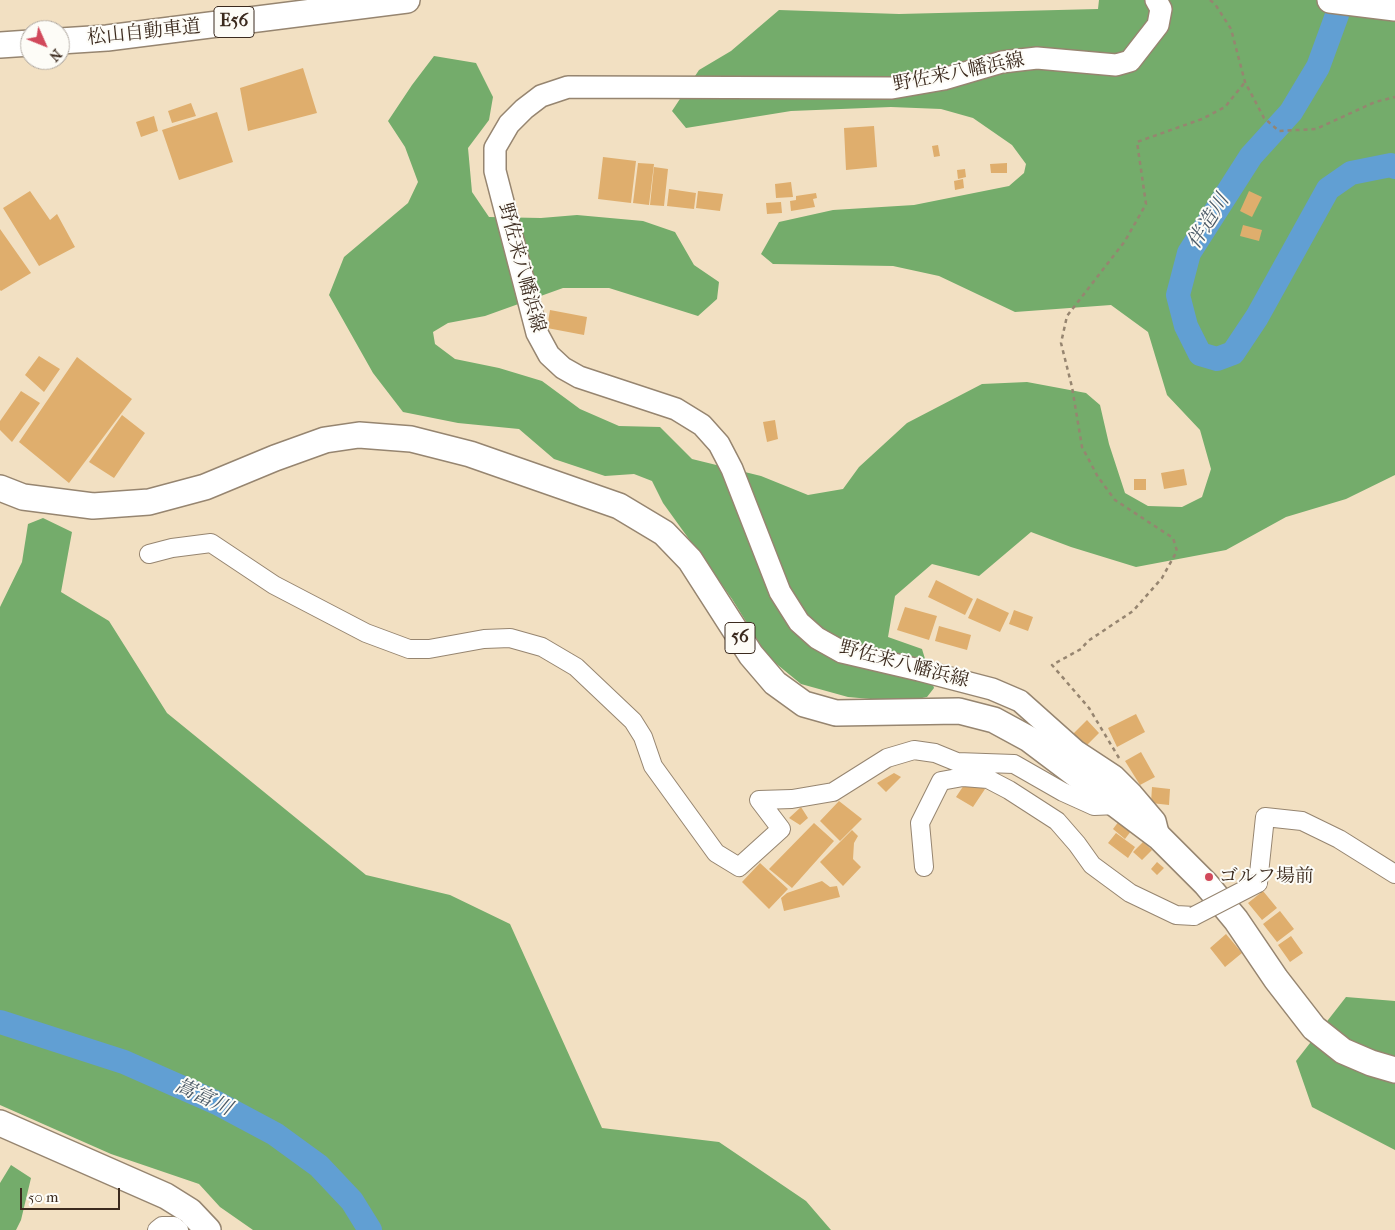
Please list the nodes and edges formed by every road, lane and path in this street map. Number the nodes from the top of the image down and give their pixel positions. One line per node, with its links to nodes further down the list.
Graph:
1 (407, 0): 6 (highway, 松山自動車道 / E56)
2 (1156, 0): 15 (main road, 野佐来八幡浜線)
3 (1210, 0): 9 (path)
4 (1330, 0): 5 (highway)
5 (1395, 8)
6 (70, 40)
7 (20, 44): 8 (highway)
8 (0, 45)
9 (1245, 82): 10 (path); 13 (path)
10 (1395, 97)
11 (0, 488): 14 (highway, 56)
12 (149, 554): 14 (street)
13 (1121, 762)
14 (1117, 805): 15 (highway, 56)
15 (1159, 837): 18 (highway, 56)
16 (924, 867): 17 (street, bridge)
17 (1395, 874)
18 (1395, 1070)
19 (0, 1123): 22 (highway)
20 (157, 1230): 21 (street)
21 (179, 1230)
22 (208, 1230)

